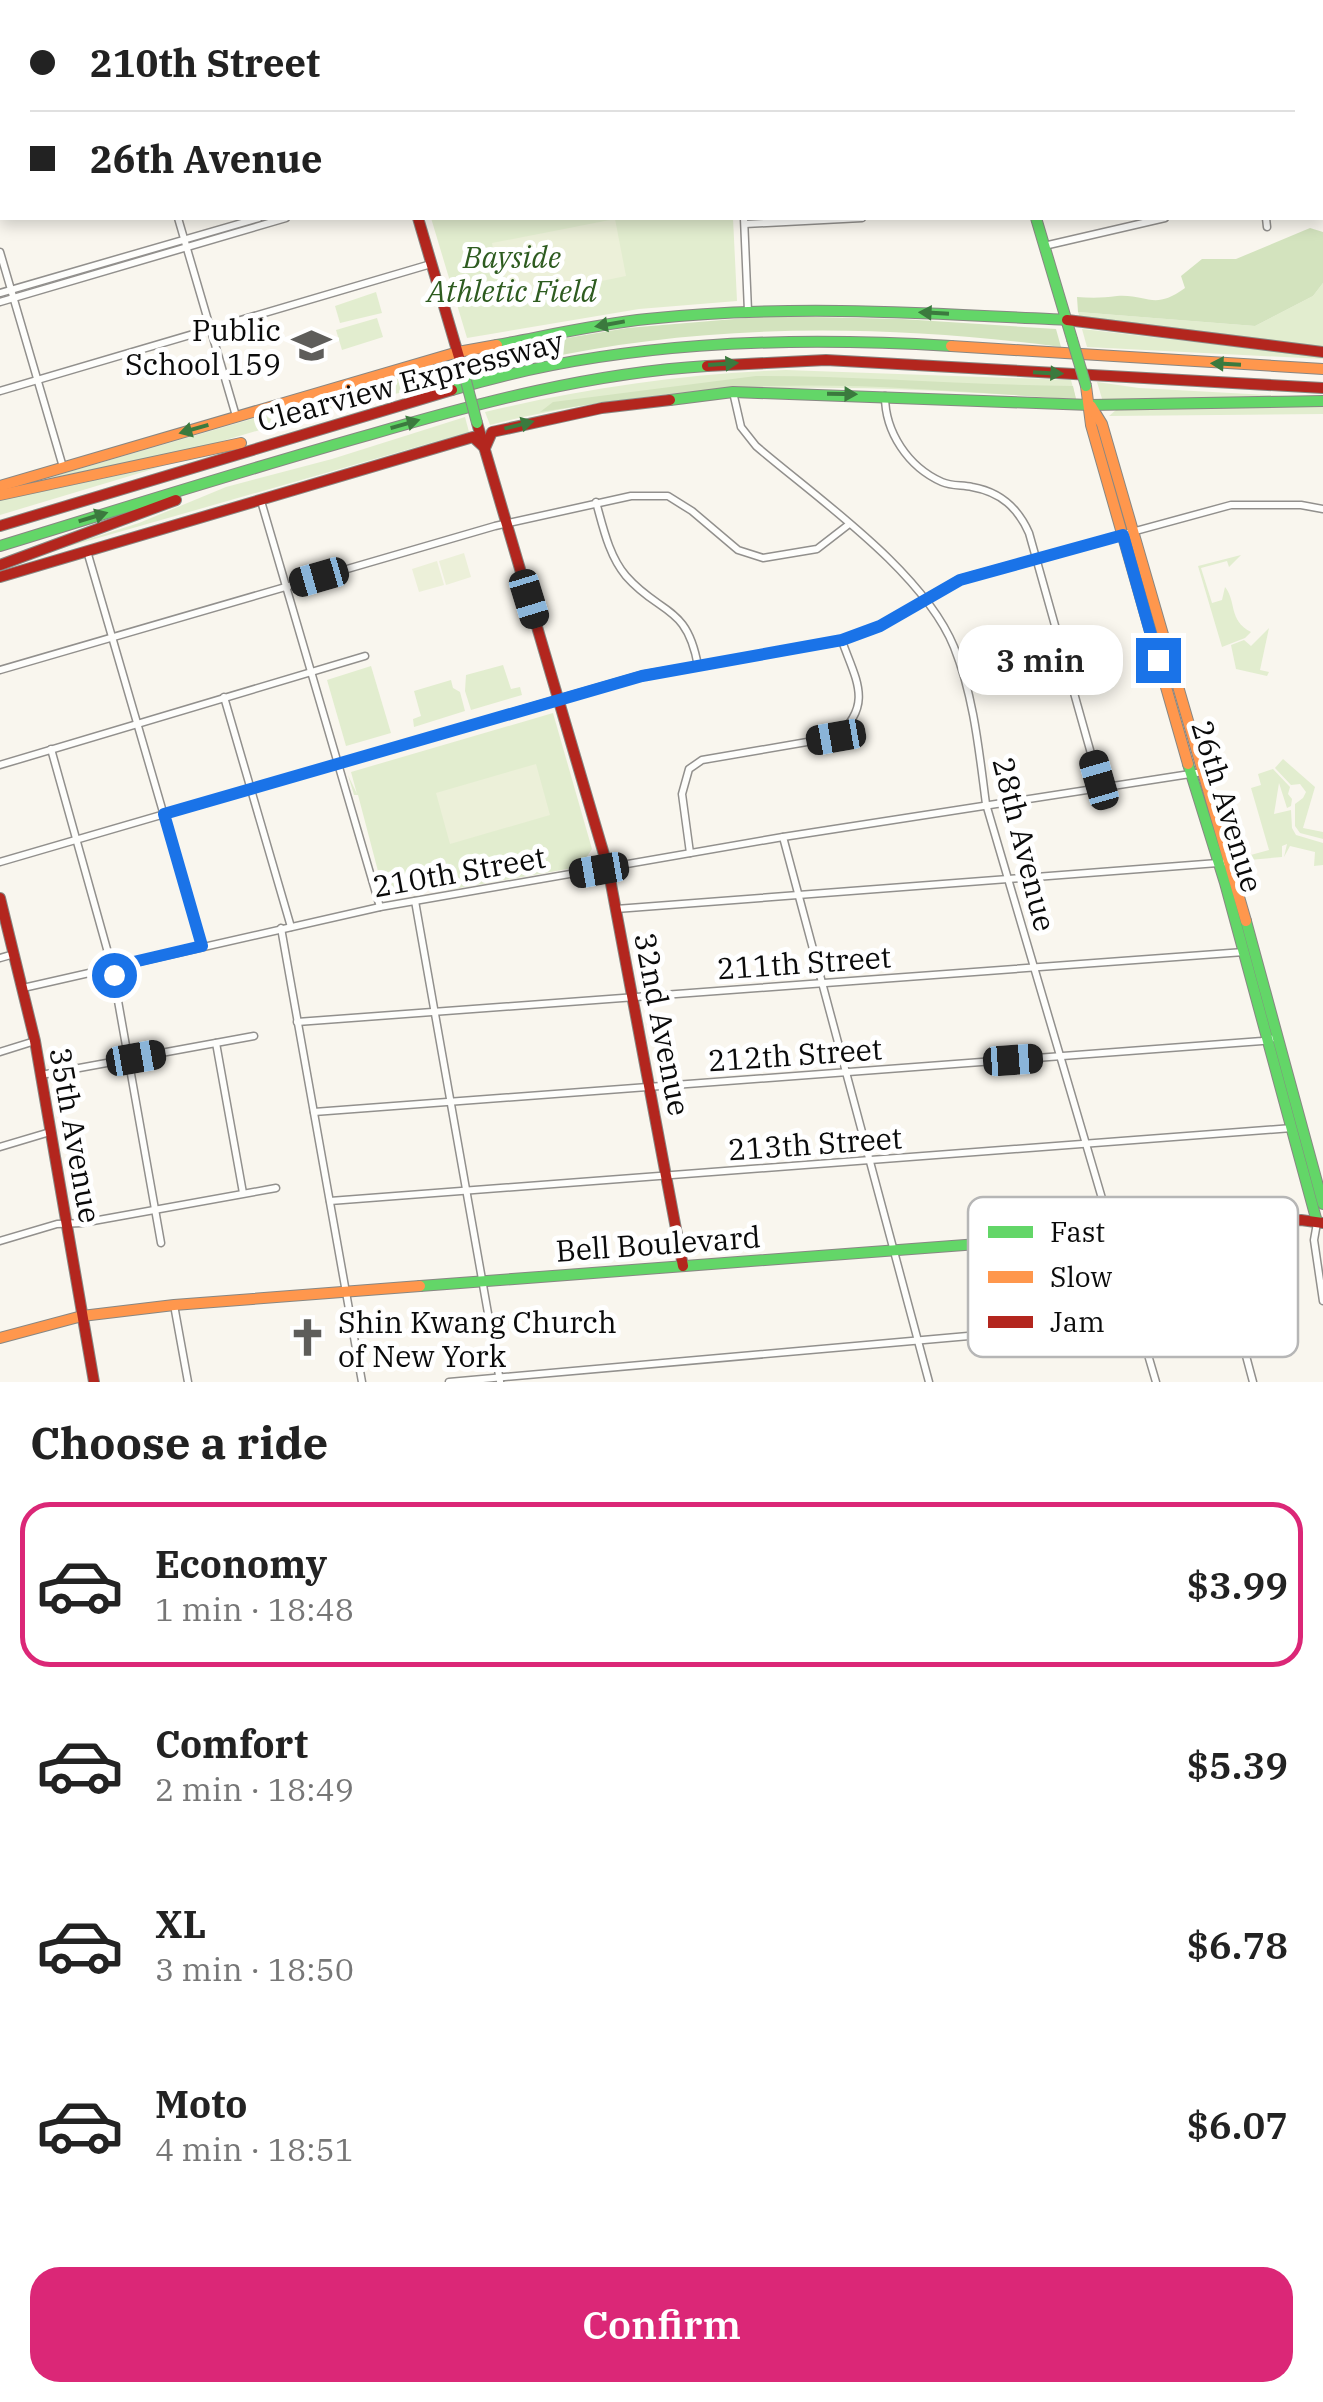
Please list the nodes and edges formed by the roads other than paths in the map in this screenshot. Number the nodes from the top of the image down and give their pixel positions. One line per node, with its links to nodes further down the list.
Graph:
1 (179, 220): 9 (street)
2 (252, 220): 9 (street)
3 (278, 220): 9 (street)
4 (419, 220): 12 (main road, 32nd Avenue)
5 (775, 220): 8 (street)
6 (1037, 220): 10 (main road, 26th Avenue)
7 (1156, 220): 10 (street)
8 (744, 221): 16 (street)
9 (185, 242): 14 (street); 18 (street)
10 (1044, 246): 17 (main road, 26th Avenue)
11 (0, 252): 14 (street)
12 (432, 263): 18 (street); 20 (main road, 32nd Avenue)
13 (0, 293): 14 (street)
14 (12, 294): 15 (street); 22 (street)
15 (0, 302)
16 (748, 310): 17 (main road, Clearview Expressway, one-way to 16); 20 (main road, Clearview Expressway, one-way to 20)
17 (1067, 320): 19 (main road, Clearview Expressway); 28 (main road, 26th Avenue, bridge)
18 (211, 330): 22 (street); 29 (street)
19 (1323, 352)
20 (460, 357): 29 (main road, Clearview Expressway); 31 (main road, 32nd Avenue, bridge)
21 (1323, 370): 30 (main road, Clearview Expressway, one-way to 30)
22 (37, 380): 24 (street); 33 (street)
23 (1323, 388): 32 (main road, Clearview Expressway, one-way to 23)
24 (0, 391)
25 (733, 392): 26 (main road, one-way to 26); 31 (main road, one-way to 25); 40 (street, 28th Avenue)
26 (884, 395): 28 (main road); 45 (street)
27 (1323, 400): 28 (main road)
28 (1090, 405): 42 (main road, 26th Avenue)
29 (236, 416): 33 (main road, Clearview Expressway, one-way to 33)
30 (336, 422): 35 (main road); 41 (main road, Clearview Expressway)
31 (485, 448): 36 (main road); 39 (main road, 32nd Avenue)
32 (271, 462): 43 (main road, Clearview Expressway, one-way to 32); 46 (main road)
33 (62, 467): 34 (main road, Clearview Expressway)
34 (0, 486)
35 (0, 494)
36 (260, 499): 44 (main road); 48 (street)
37 (596, 502): 39 (street); 40 (street); 53 (street)
38 (1323, 509): 42 (street)
39 (507, 523): 48 (street); 57 (main road, 32nd Avenue)
40 (848, 525): 49 (street, 28th Avenue)
41 (0, 526)
42 (1128, 534): 45 (street); 62 (main road, 26th Avenue)
43 (0, 546)
44 (87, 550): 47 (main road); 50 (street)
45 (1036, 559): 49 (street); 64 (street)
46 (0, 564)
47 (0, 576)
48 (286, 586): 50 (street); 55 (street)
49 (925, 598): 51 (street); 65 (street, 28th Avenue)
50 (112, 637): 54 (street); 58 (street)
51 (842, 640): 53 (street); 69 (street)
52 (365, 656): 55 (street)
53 (698, 666): 57 (street)
54 (0, 670)
55 (311, 673): 56 (street); 60 (street)
56 (224, 698): 58 (street); 63 (street)
57 (559, 699): 60 (street); 72 (main road, 32nd Avenue)
58 (138, 723): 59 (street); 66 (street)
59 (52, 749): 61 (street); 68 (street)
60 (338, 763): 63 (street); 77 (street)
61 (0, 765)
62 (1197, 774): 64 (street, 210th Street); 71 (main road, 26th Avenue)
63 (251, 788): 66 (street); 79 (street)
64 (1101, 788): 65 (street, 210th Street)
65 (986, 804): 67 (street, 210th Street); 73 (street, 28th Avenue)
66 (164, 814): 68 (street); 81 (street)
67 (783, 838): 69 (street, 210th Street); 74 (street)
68 (77, 839): 70 (street); 85 (street)
69 (690, 853): 72 (street, 210th Street)
70 (0, 862)
71 (1225, 863): 73 (street); 82 (main road, 26th Avenue)
72 (608, 868): 76 (street, 210th Street); 78 (main road, 32nd Avenue)
73 (1008, 879): 74 (street); 86 (street, 28th Avenue)
74 (800, 895): 78 (street); 87 (street)
75 (0, 898): 83 (main road, 35th Avenue)
76 (415, 901): 77 (street, 210th Street); 90 (street)
77 (380, 908): 79 (street, 210th Street)
78 (616, 909): 89 (main road, 32nd Avenue)
79 (291, 926): 80 (street, 210th Street)
80 (281, 928): 81 (street, 210th Street); 91 (street)
81 (202, 946): 85 (street, 210th Street)
82 (1249, 952): 86 (street, 211th Street); 93 (main road, 26th Avenue)
83 (15, 954): 84 (street); 88 (main road, 35th Avenue)
84 (0, 958)
85 (112, 967): 88 (street, 210th Street); 98 (street)
86 (1034, 967): 87 (street, 211th Street); 97 (street, 28th Avenue)
87 (824, 983): 89 (street, 211th Street); 99 (street)
88 (23, 988): 94 (main road, 35th Avenue)
89 (632, 998): 90 (street, 211th Street); 101 (main road, 32nd Avenue)
90 (434, 1012): 91 (street, 211th Street); 102 (street)
91 (298, 1022): 103 (street)
92 (254, 1036): 95 (street)
93 (1273, 1038): 97 (street, 212th Street); 104 (main road, 26th Avenue)
94 (34, 1042): 96 (street); 100 (main road, 35th Avenue)
95 (216, 1043): 98 (street); 112 (street)
96 (0, 1052)
97 (1060, 1056): 99 (street, 212th Street); 106 (street, 28th Avenue)
98 (128, 1059): 100 (street); 116 (street)
99 (846, 1072): 101 (street, 212th Street); 108 (street)
100 (41, 1075): 105 (main road, 35th Avenue)
101 (650, 1087): 102 (street, 212th Street); 109 (main road, 32nd Avenue)
102 (450, 1101): 103 (street, 212th Street); 111 (street)
103 (314, 1112): 114 (street)
104 (1298, 1126): 106 (street, 213th Street); 115 (main road, 26th Avenue); 117 (main road, 26th Avenue)
105 (51, 1132): 107 (street); 118 (main road, 35th Avenue)
106 (1086, 1145): 108 (street, 213th Street); 113 (street, 28th Avenue)
107 (0, 1147)
108 (871, 1161): 109 (street, 213th Street); 122 (street)
109 (666, 1176): 111 (street, 213th Street); 123 (main road, 32nd Avenue)
110 (276, 1188): 112 (street)
111 (466, 1191): 114 (street, 213th Street); 124 (street)
112 (243, 1193): 116 (street)
113 (1101, 1197)
114 (330, 1201): 125 (street)
115 (1323, 1204)
116 (155, 1209): 118 (street); 120 (street)
117 (1321, 1219): 126 (street, 26th Avenue)
118 (66, 1224): 119 (street); 128 (main road, 35th Avenue)
119 (0, 1242)
120 (161, 1243)
121 (968, 1244): 122 (main road, Bell Boulevard)
122 (894, 1250): 123 (main road, Bell Boulevard); 131 (street)
123 (683, 1266): 124 (main road, Bell Boulevard)
124 (482, 1281): 125 (main road, Bell Boulevard); 134 (street)
125 (346, 1291): 127 (main road, Bell Boulevard); 137 (street)
126 (1323, 1302)
127 (174, 1306): 128 (main road, Bell Boulevard); 136 (street)
128 (82, 1316): 130 (main road, Bell Boulevard); 135 (main road, 35th Avenue)
129 (968, 1337): 131 (street)
130 (0, 1338)
131 (918, 1342): 134 (street); 139 (street)
132 (1149, 1357): 140 (street, 28th Avenue)
133 (1246, 1357): 141 (street)
134 (500, 1380): 138 (street)
135 (94, 1382)
136 (188, 1382)
137 (362, 1382)
138 (449, 1382)
139 (928, 1382)
140 (1156, 1382)
141 (1253, 1382)

